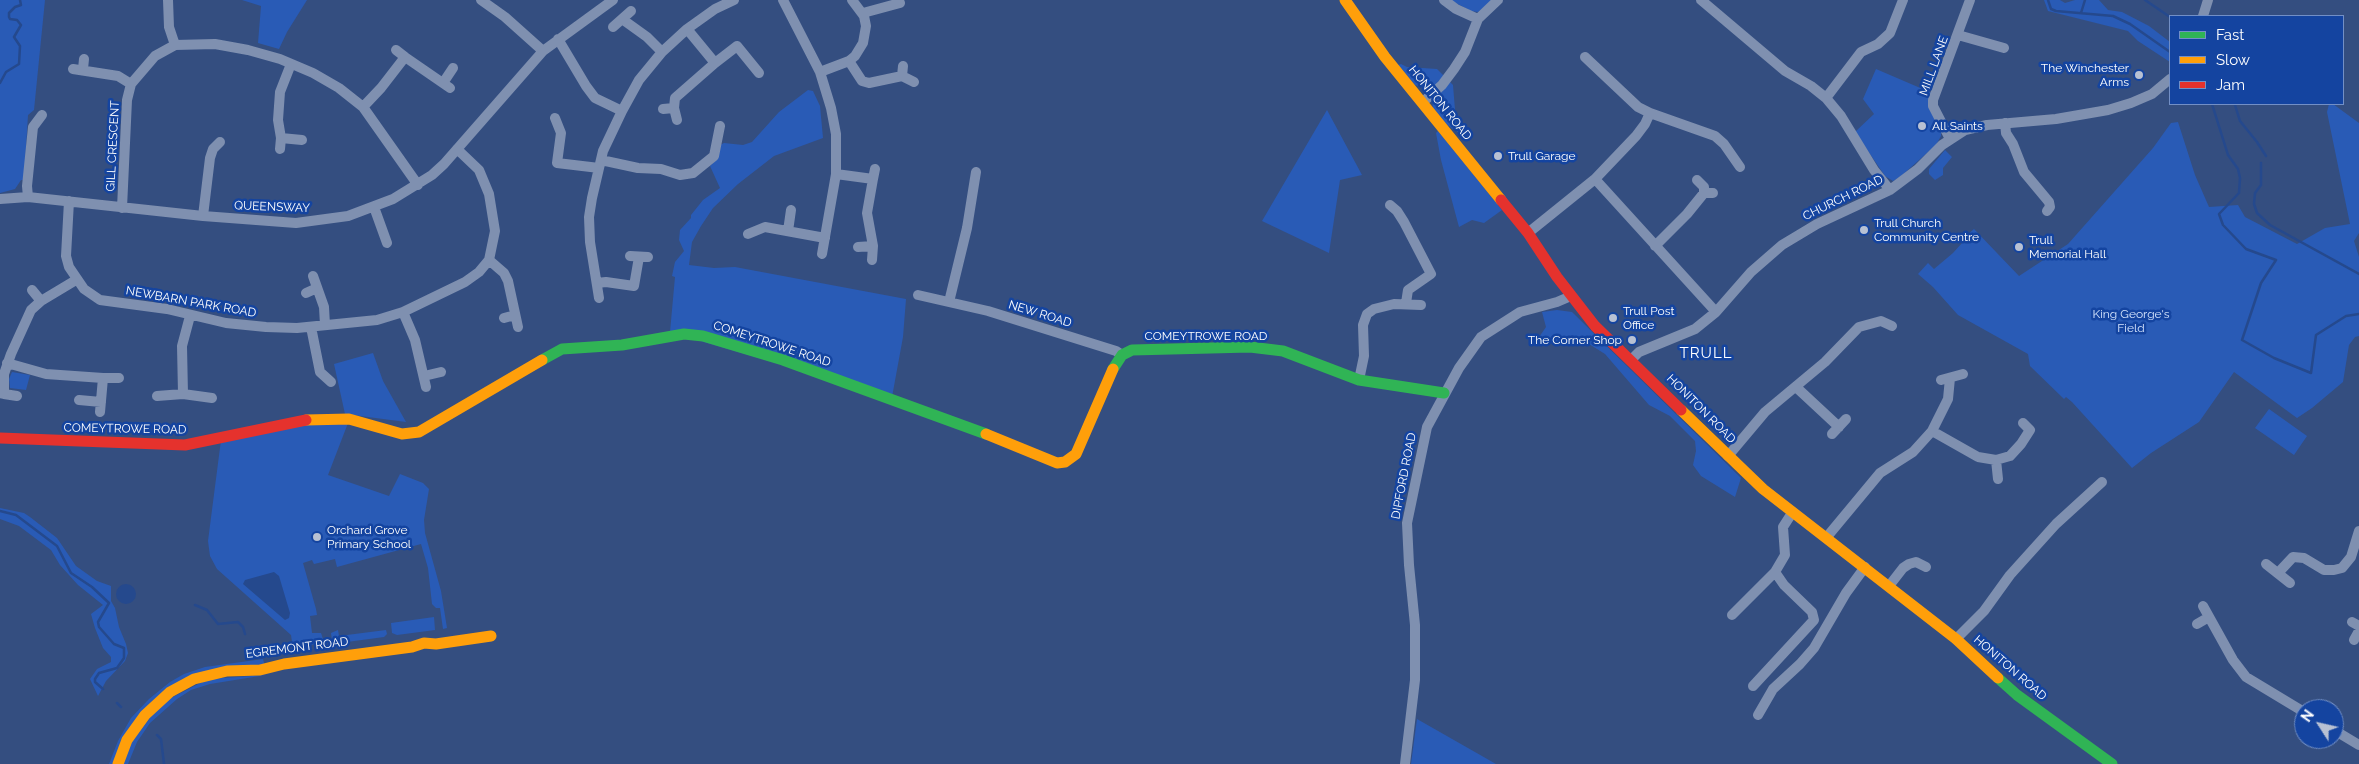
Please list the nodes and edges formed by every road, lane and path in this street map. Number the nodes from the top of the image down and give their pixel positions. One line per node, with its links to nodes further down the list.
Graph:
1 (168, 0): 24 (street)
2 (613, 0): 23 (street, QUEENSWAY)
3 (734, 0): 21 (street)
4 (783, 0): 36 (street)
5 (852, 0): 16 (street)
6 (1345, 0): 42 (street, HONITON ROAD)
7 (1444, 0): 19 (street)
8 (1498, 0): 19 (street)
9 (1702, 0): 41 (street)
10 (1903, 0): 41 (street)
11 (1970, 0): 22 (street, MILL LANE)
12 (2208, 0): 17 (street)
13 (486, 1): 27 (street)
14 (900, 2): 16 (street)
15 (631, 11): 18 (street)
16 (863, 13): 31 (street)
17 (2203, 15)
18 (622, 19): 20 (street); 28 (street)
19 (1478, 19): 42 (street)
20 (613, 27)
21 (687, 29): 28 (street); 32 (street)
22 (1958, 35): 25 (street); 54 (street, MILL LANE)
23 (558, 39): 27 (street, QUEENSWAY); 46 (street)
24 (175, 45): 33 (street, GILL CRESCENT); 40 (street, GILL CRESCENT)
25 (2004, 48)
26 (396, 50): 29 (street)
27 (543, 51): 58 (street, QUEENSWAY)
28 (662, 52): 46 (street)
29 (405, 56): 35 (street); 43 (street)
30 (1590, 59): 47 (street)
31 (849, 61): 36 (street); 39 (street)
32 (715, 63): 37 (street); 44 (street)
33 (291, 64): 43 (street, GILL CRESCENT); 53 (street)
34 (80, 65): 40 (street)
35 (453, 68)
36 (820, 72): 62 (street)
37 (759, 73)
38 (2169, 81): 51 (street, CHURCH ROAD)
39 (914, 82)
40 (132, 84): 71 (street, GILL CRESCENT)
41 (1826, 98): 66 (street)
42 (1423, 102): 77 (street, HONITON ROAD)
43 (363, 107): 65 (street, GILL CRESCENT)
44 (674, 108): 45 (street); 50 (street)
45 (663, 109)
46 (622, 111): 59 (street)
47 (1650, 113): 60 (street); 63 (street)
48 (42, 115): 67 (street)
49 (554, 118): 59 (street)
50 (677, 120)
51 (2005, 124): 54 (street, CHURCH ROAD); 74 (street)
52 (720, 126): 59 (street)
53 (282, 138): 55 (street); 57 (street)
54 (1950, 139): 66 (street, CHURCH ROAD)
55 (302, 140)
56 (220, 142): 75 (street)
57 (280, 149)
58 (457, 149): 65 (street, QUEENSWAY); 86 (street)
59 (600, 164): 90 (street)
60 (1740, 167)
61 (976, 172): 98 (street)
62 (836, 174): 79 (street); 81 (street)
63 (1595, 179): 77 (street); 82 (street)
64 (1696, 180): 82 (street)
65 (418, 185): 72 (street, QUEENSWAY)
66 (1890, 190): 102 (street, CHURCH ROAD)
67 (28, 197): 68 (street, QUEENSWAY); 69 (street, QUEENSWAY)
68 (0, 200)
69 (69, 201): 71 (street, QUEENSWAY); 89 (street, NEWBARN PARK ROAD)
70 (1390, 205): 99 (street)
71 (122, 208): 75 (street, QUEENSWAY)
72 (374, 208): 75 (street, QUEENSWAY); 80 (street)
73 (791, 210): 76 (street)
74 (2047, 211)
75 (202, 216)
76 (788, 231): 78 (street); 79 (street)
77 (1528, 233): 95 (street, HONITON ROAD)
78 (748, 234)
79 (825, 238): 84 (street)
80 (386, 243)
81 (873, 246): 83 (street); 87 (street)
82 (1655, 246): 102 (street)
83 (858, 247)
84 (822, 254)
85 (639, 257): 90 (street)
86 (489, 260): 101 (street, NEWBARN PARK ROAD); 103 (street)
87 (872, 260)
88 (313, 276): 91 (street)
89 (76, 280): 97 (street); 104 (street, NEWBARN PARK ROAD)
90 (598, 283): 96 (street)
91 (317, 288): 93 (street); 106 (street)
92 (32, 290): 97 (street)
93 (306, 292)
94 (918, 295): 98 (street, NEW ROAD)
95 (1571, 296): 111 (street, HONITON ROAD); 120 (street, DIPFORD ROAD)
96 (599, 298)
97 (41, 301): 112 (street)
98 (949, 302): 110 (street, NEW ROAD)
99 (1406, 303): 100 (street); 117 (street)
100 (1421, 304)
101 (403, 312): 106 (street, NEWBARN PARK ROAD); 113 (street)
102 (1716, 312): 111 (street, CHURCH ROAD)
103 (516, 315): 105 (street); 109 (street)
104 (190, 316): 108 (street, NEWBARN PARK ROAD); 122 (street)
105 (504, 318)
106 (325, 325): 108 (street, NEWBARN PARK ROAD)
107 (1892, 326): 119 (street)
108 (311, 327): 118 (street)
109 (518, 327)
110 (1122, 355): 117 (street, COMEYTROWE ROAD); 130 (street, COMEYTROWE ROAD)
111 (1632, 359): 131 (street, HONITON ROAD)
112 (7, 364): 115 (street); 121 (street)
113 (441, 372)
114 (1963, 374): 129 (street)
115 (103, 378): 116 (street); 126 (street)
116 (119, 378)
117 (1359, 380): 120 (street, COMEYTROWE ROAD)
118 (331, 382)
119 (1796, 386): 127 (street); 131 (street)
120 (1444, 393): 157 (street, DIPFORD ROAD)
121 (2, 394): 123 (street)
122 (183, 394): 124 (street); 125 (street)
123 (17, 396)
124 (156, 396)
125 (212, 398)
126 (79, 400)
127 (1839, 426)
128 (2030, 430): 132 (street)
129 (1932, 431): 132 (street); 137 (street)
130 (0, 438)
131 (1728, 456): 135 (street, HONITON ROAD)
132 (1996, 460): 133 (street)
133 (1998, 479)
134 (2102, 482): 150 (street)
135 (1792, 512): 137 (street, HONITON ROAD); 141 (street)
136 (2359, 531): 142 (street)
137 (1826, 538): 140 (street, HONITON ROAD)
138 (1923, 562): 144 (street)
139 (2266, 564): 142 (street)
140 (1865, 567): 144 (street, HONITON ROAD); 152 (street)
141 (1775, 572): 146 (street); 151 (street)
142 (2278, 573): 143 (street)
143 (2290, 583)
144 (1889, 586): 150 (street, HONITON ROAD)
145 (2202, 606): 147 (street)
146 (1732, 615)
147 (2209, 616): 148 (street); 153 (street)
148 (2197, 624)
149 (491, 636): 156 (street, EGREMONT ROAD)
150 (1956, 639): 158 (street, HONITON ROAD)
151 (1753, 686)
152 (1751, 702)
153 (2294, 706)
154 (2344, 736): 155 (street)
155 (2359, 745)
156 (118, 764)
157 (1405, 764)
158 (2112, 764)

